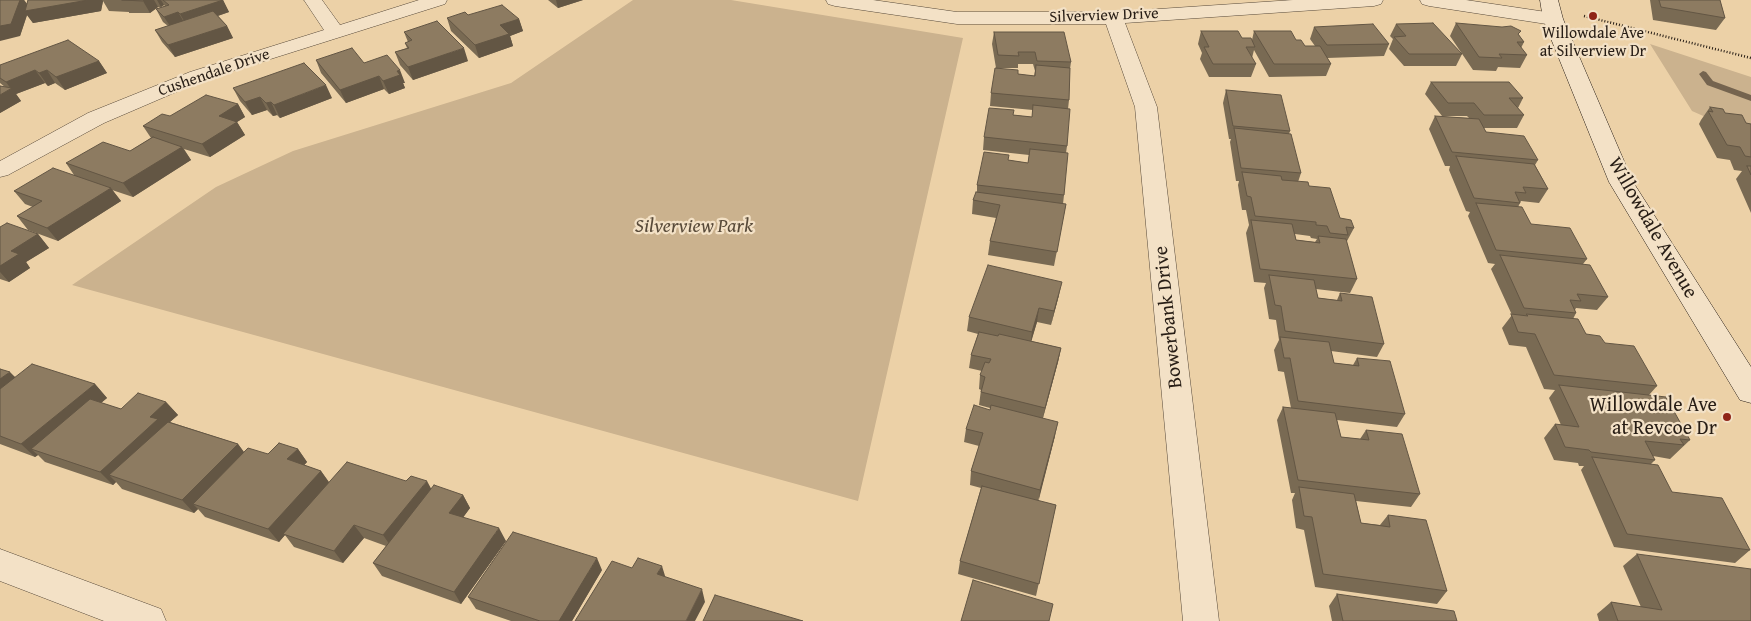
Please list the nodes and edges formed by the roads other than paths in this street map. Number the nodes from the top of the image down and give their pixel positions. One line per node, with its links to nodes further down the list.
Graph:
1 (312, 0): 8 (street)
2 (438, 0): 8 (street, Cushendale Drive)
3 (835, 0): 7 (street, Silverview Drive)
4 (1374, 0): 7 (street, Silverview Drive)
5 (1429, 0): 6 (street)
6 (1551, 9): 10 (street, Willowdale Avenue)
7 (1114, 18): 14 (street, Bowerbank Drive)
8 (336, 32): 9 (street, Cushendale Drive)
9 (0, 170)
10 (1743, 370): 11 (street, Willowdale Avenue)
11 (1751, 392)
12 (0, 565): 13 (street)
13 (148, 621)
14 (1201, 621)

